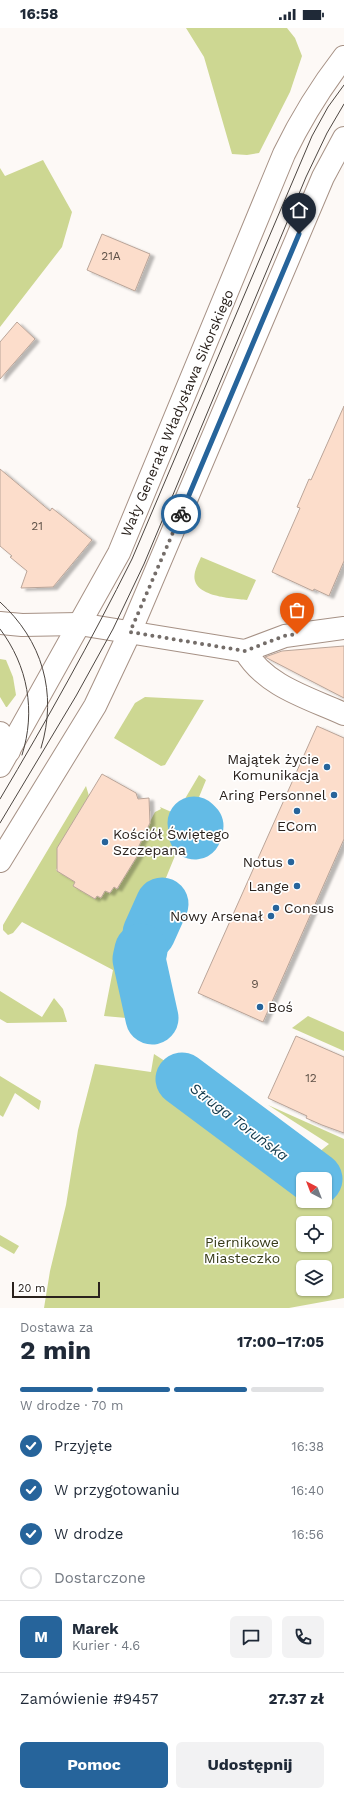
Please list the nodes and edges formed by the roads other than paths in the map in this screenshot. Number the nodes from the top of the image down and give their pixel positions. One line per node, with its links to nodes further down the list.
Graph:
1 (344, 57): 5 (street, Wały Generała Władysława Sikorskiego)
2 (344, 138): 6 (street)
3 (341, 622): 7 (street)
4 (0, 623): 5 (street)
5 (79, 624): 6 (street); 9 (street, Wały Generała Władysława Sikorskiego)
6 (130, 632): 7 (street); 10 (street)
7 (245, 651): 8 (street)
8 (344, 714)
9 (3, 750)
10 (0, 861)

